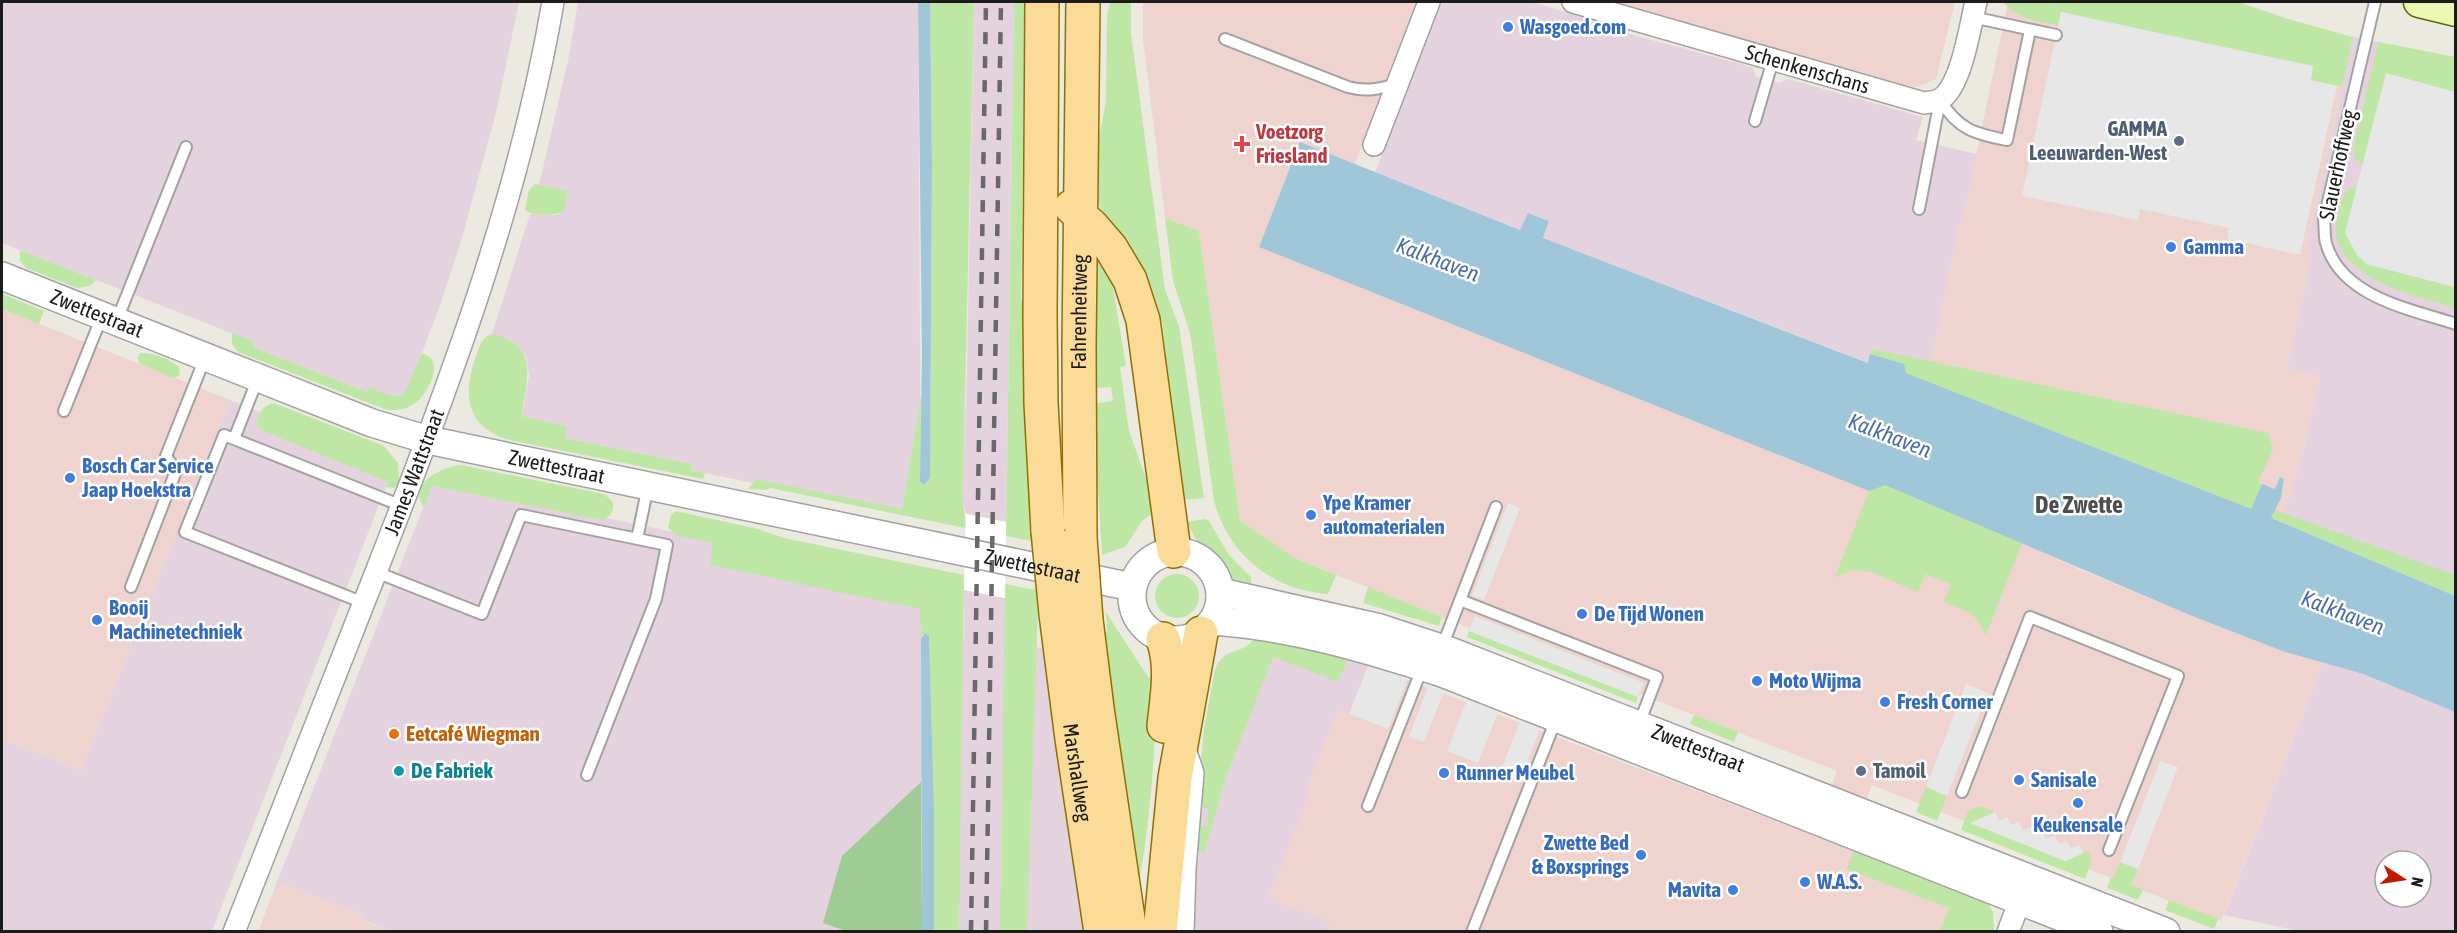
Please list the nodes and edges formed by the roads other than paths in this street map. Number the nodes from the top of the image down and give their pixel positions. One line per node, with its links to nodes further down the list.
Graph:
1 (553, 2): 29 (street, James Wattstraat)
2 (1042, 2): 15 (main road, Fahrenheitweg)
3 (1083, 2): 21 (main road, Fahrenheitweg)
4 (1429, 2): 14 (street)
5 (1573, 2): 13 (street, Schenkenschans)
6 (2375, 2): 24 (lane, Slauerhoffweg)
7 (2419, 2): 9 (main road)
8 (1974, 9): 10 (lane); 16 (street)
9 (2456, 11)
10 (2030, 30): 11 (lane); 16 (lane)
11 (2056, 35)
12 (1225, 39): 14 (lane)
13 (1773, 60): 16 (street, Schenkenschans); 17 (lane)
14 (1397, 84): 18 (street)
15 (1041, 93): 21 (main road); 41 (main road, Fahrenheitweg, bridge)
16 (1940, 100): 20 (lane)
17 (1755, 121)
18 (1374, 146)
19 (186, 147): 23 (lane)
20 (1919, 209)
21 (1080, 215): 34 (main road); 41 (main road, Fahrenheitweg, bridge)
22 (2, 276): 23 (street, Zwettestraat)
23 (109, 319): 25 (street, Zwettestraat); 27 (lane)
24 (2456, 324)
25 (205, 357): 26 (street, Zwettestraat); 36 (lane)
26 (258, 378): 28 (lane); 29 (street, Zwettestraat)
27 (64, 411)
28 (234, 439): 31 (lane); 40 (lane)
29 (428, 440): 30 (street, Zwettestraat); 31 (street, James Wattstraat)
30 (648, 486): 33 (lane); 37 (street, Zwettestraat)
31 (402, 506): 35 (street, James Wattstraat)
32 (1496, 507): 39 (lane)
33 (637, 539): 35 (lane); 48 (lane)
34 (1174, 551): 37 (street); 38 (street)
35 (376, 572): 40 (street, James Wattstraat)
36 (131, 587)
37 (1132, 587): 43 (street)
38 (1220, 592): 42 (street); 44 (street, Zwettestraat)
39 (1460, 600): 44 (lane); 46 (lane)
40 (364, 603): 54 (street, James Wattstraat)
41 (1071, 617): 53 (main road, Marshallweg)
42 (1207, 627): 43 (street); 44 (street, Zwettestraat); 47 (main road)
43 (1164, 639): 53 (main road)
44 (1432, 658): 45 (street, Zwettestraat); 50 (lane)
45 (1561, 707): 46 (street, Zwettestraat); 57 (lane)
46 (1635, 736): 52 (street, Zwettestraat)
47 (1181, 737): 55 (main road); 56 (street)
48 (587, 775)
49 (1962, 792): 51 (lane)
50 (1368, 806)
51 (2109, 850)
52 (2025, 888): 58 (street); 59 (street, Zwettestraat); 60 (street, Zwettestraat)
53 (1120, 929)
54 (234, 932)
55 (1160, 932)
56 (1183, 932)
57 (1472, 932)
58 (2008, 932)
59 (2099, 932)
60 (2166, 932)

